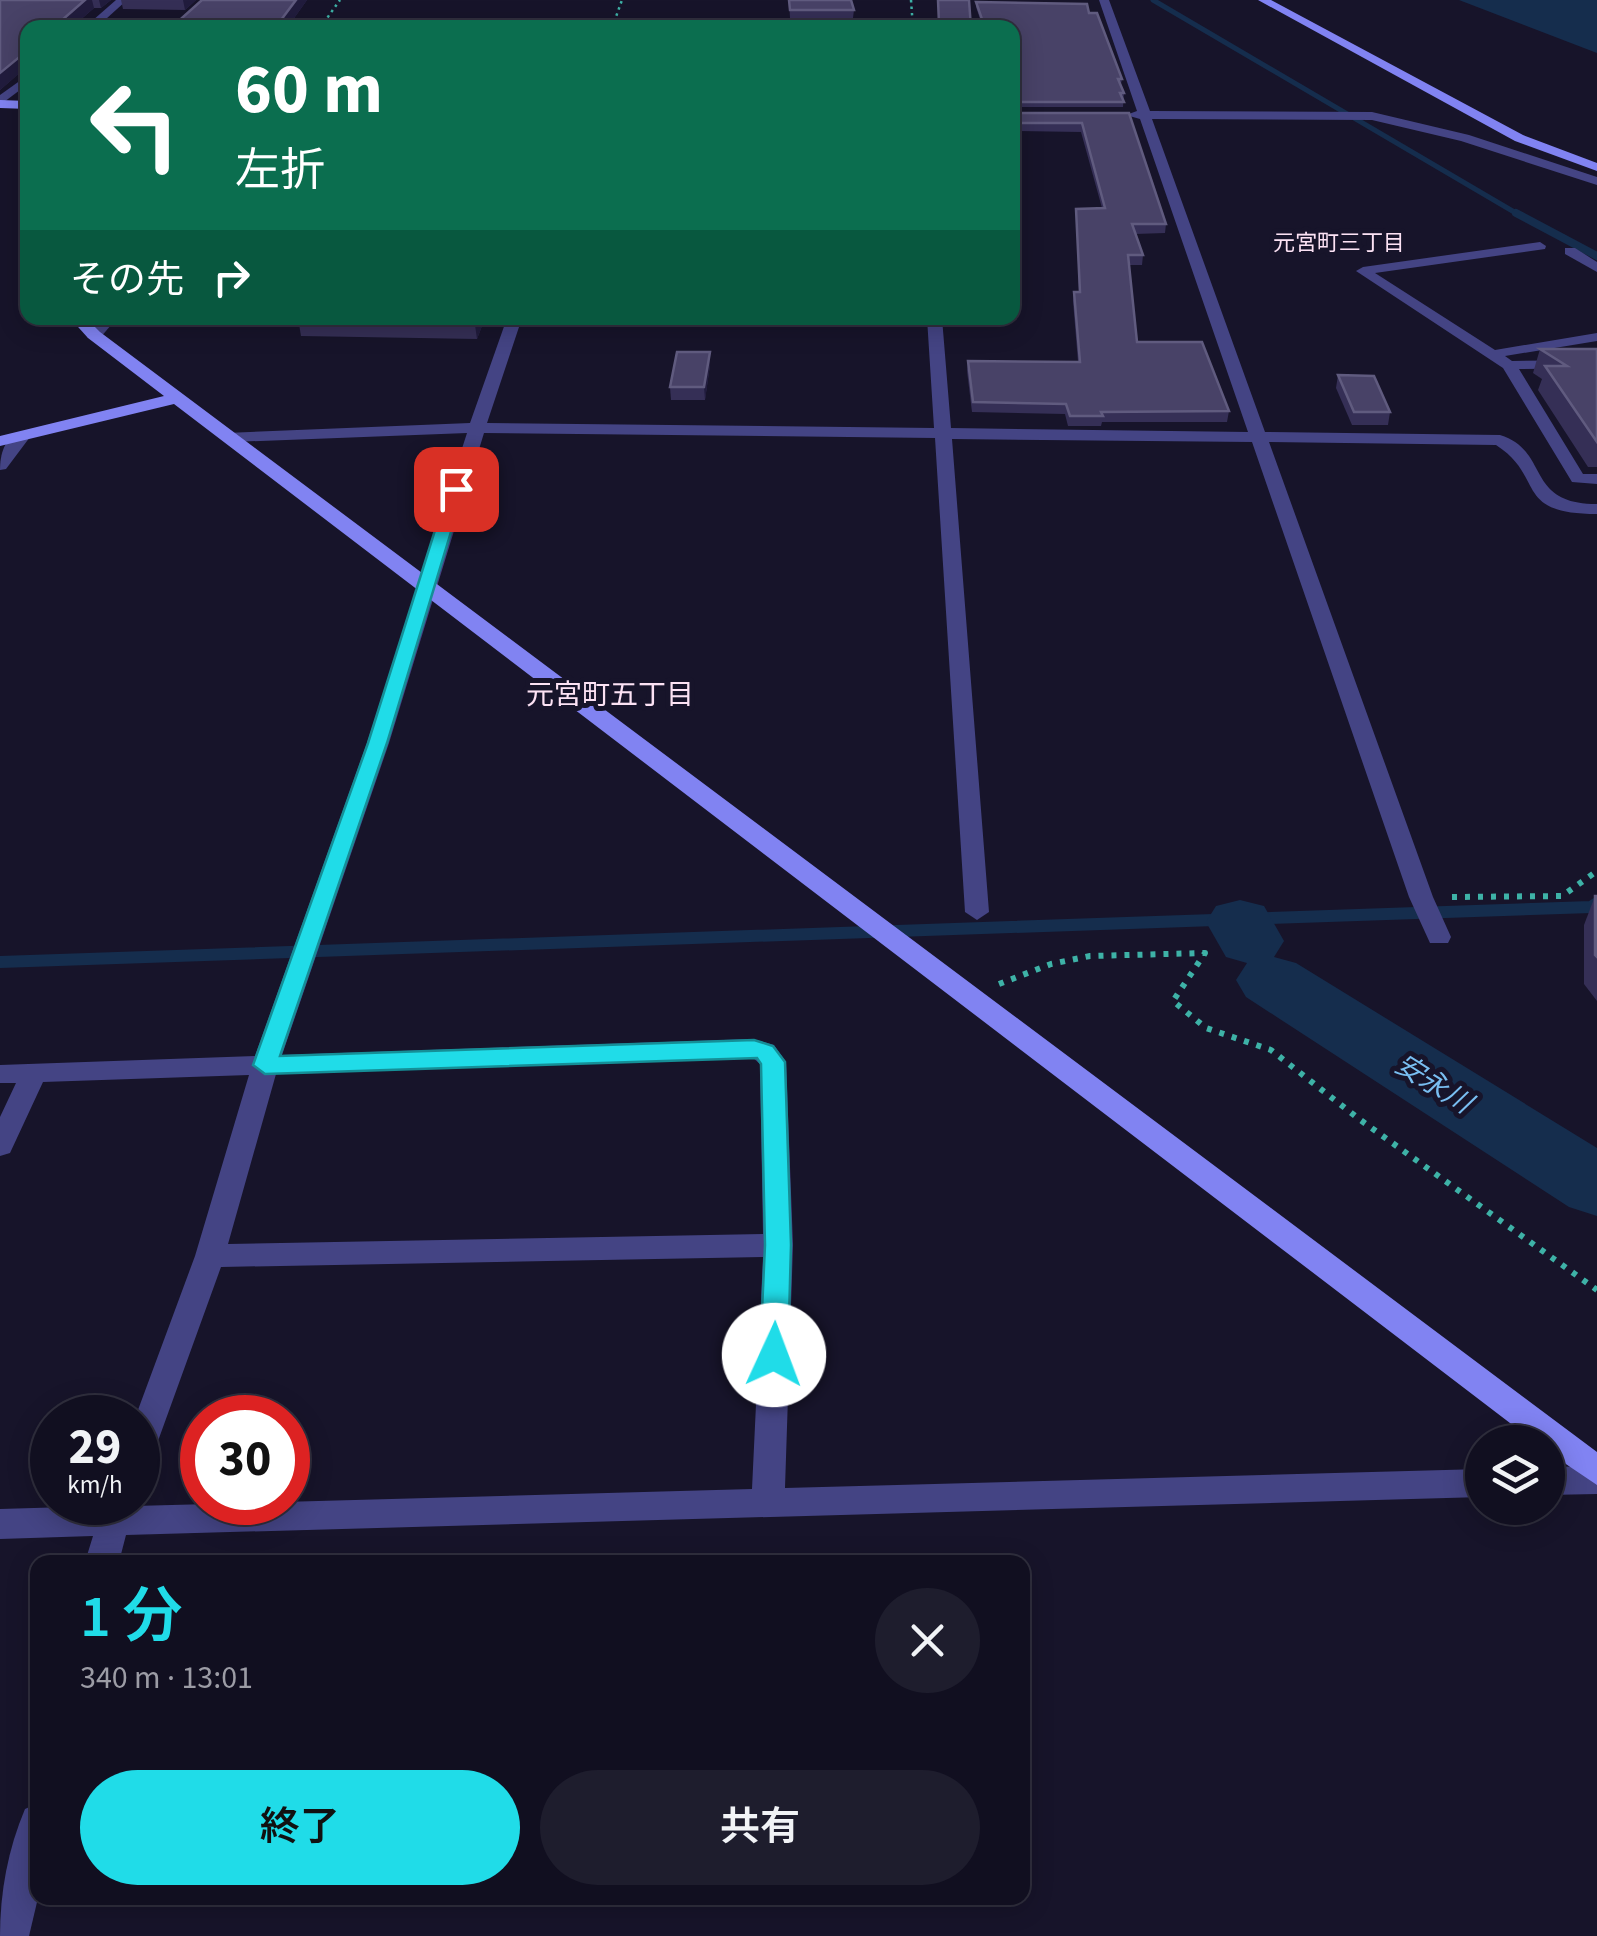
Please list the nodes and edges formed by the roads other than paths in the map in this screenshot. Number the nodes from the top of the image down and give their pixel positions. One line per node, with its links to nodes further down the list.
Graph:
1 (122, 0): 4 (street)
2 (1104, 0): 8 (street)
3 (1262, 0): 9 (street)
4 (98, 20)
5 (20, 85): 6 (street)
6 (0, 102)
7 (1126, 115): 8 (street)
8 (1145, 116): 10 (street); 28 (street)
9 (1597, 167)
10 (1597, 181)
11 (1540, 246): 20 (lane)
12 (1570, 251): 13 (lane)
13 (1597, 268)
14 (85, 325): 18 (street)
15 (103, 325): 18 (street)
16 (512, 325): 24 (street)
17 (936, 325): 25 (street)
18 (94, 335): 23 (street)
19 (1597, 337): 20 (lane)
20 (1490, 355): 22 (lane)
21 (1597, 364): 22 (lane)
22 (1509, 365): 31 (lane)
23 (178, 398): 26 (street); 27 (street)
24 (476, 428): 25 (street); 27 (street); 33 (street)
25 (944, 433): 28 (street); 34 (street)
26 (21, 437): 29 (street); 30 (street)
27 (232, 437): 33 (street)
28 (1260, 438): 32 (street); 35 (street)
29 (0, 441)
30 (0, 465)
31 (1597, 479)
32 (1597, 509)
33 (427, 588): 36 (street); 43 (street)
34 (977, 912)
35 (1439, 937)
36 (265, 1065): 38 (street); 40 (street); 41 (street)
37 (0, 1074): 38 (street)
38 (34, 1074): 39 (street)
39 (0, 1146)
40 (778, 1245): 41 (street); 47 (street)
41 (210, 1256): 42 (street)
42 (159, 1395)
43 (1597, 1471)
44 (1597, 1480): 45 (street)
45 (1565, 1481)
46 (1465, 1483): 47 (street)
47 (768, 1500): 48 (street)
48 (160, 1511)
49 (30, 1521): 50 (street)
50 (0, 1524)
51 (112, 1525): 52 (street)
52 (104, 1555)
53 (30, 1853): 54 (street)
54 (9, 1936)

